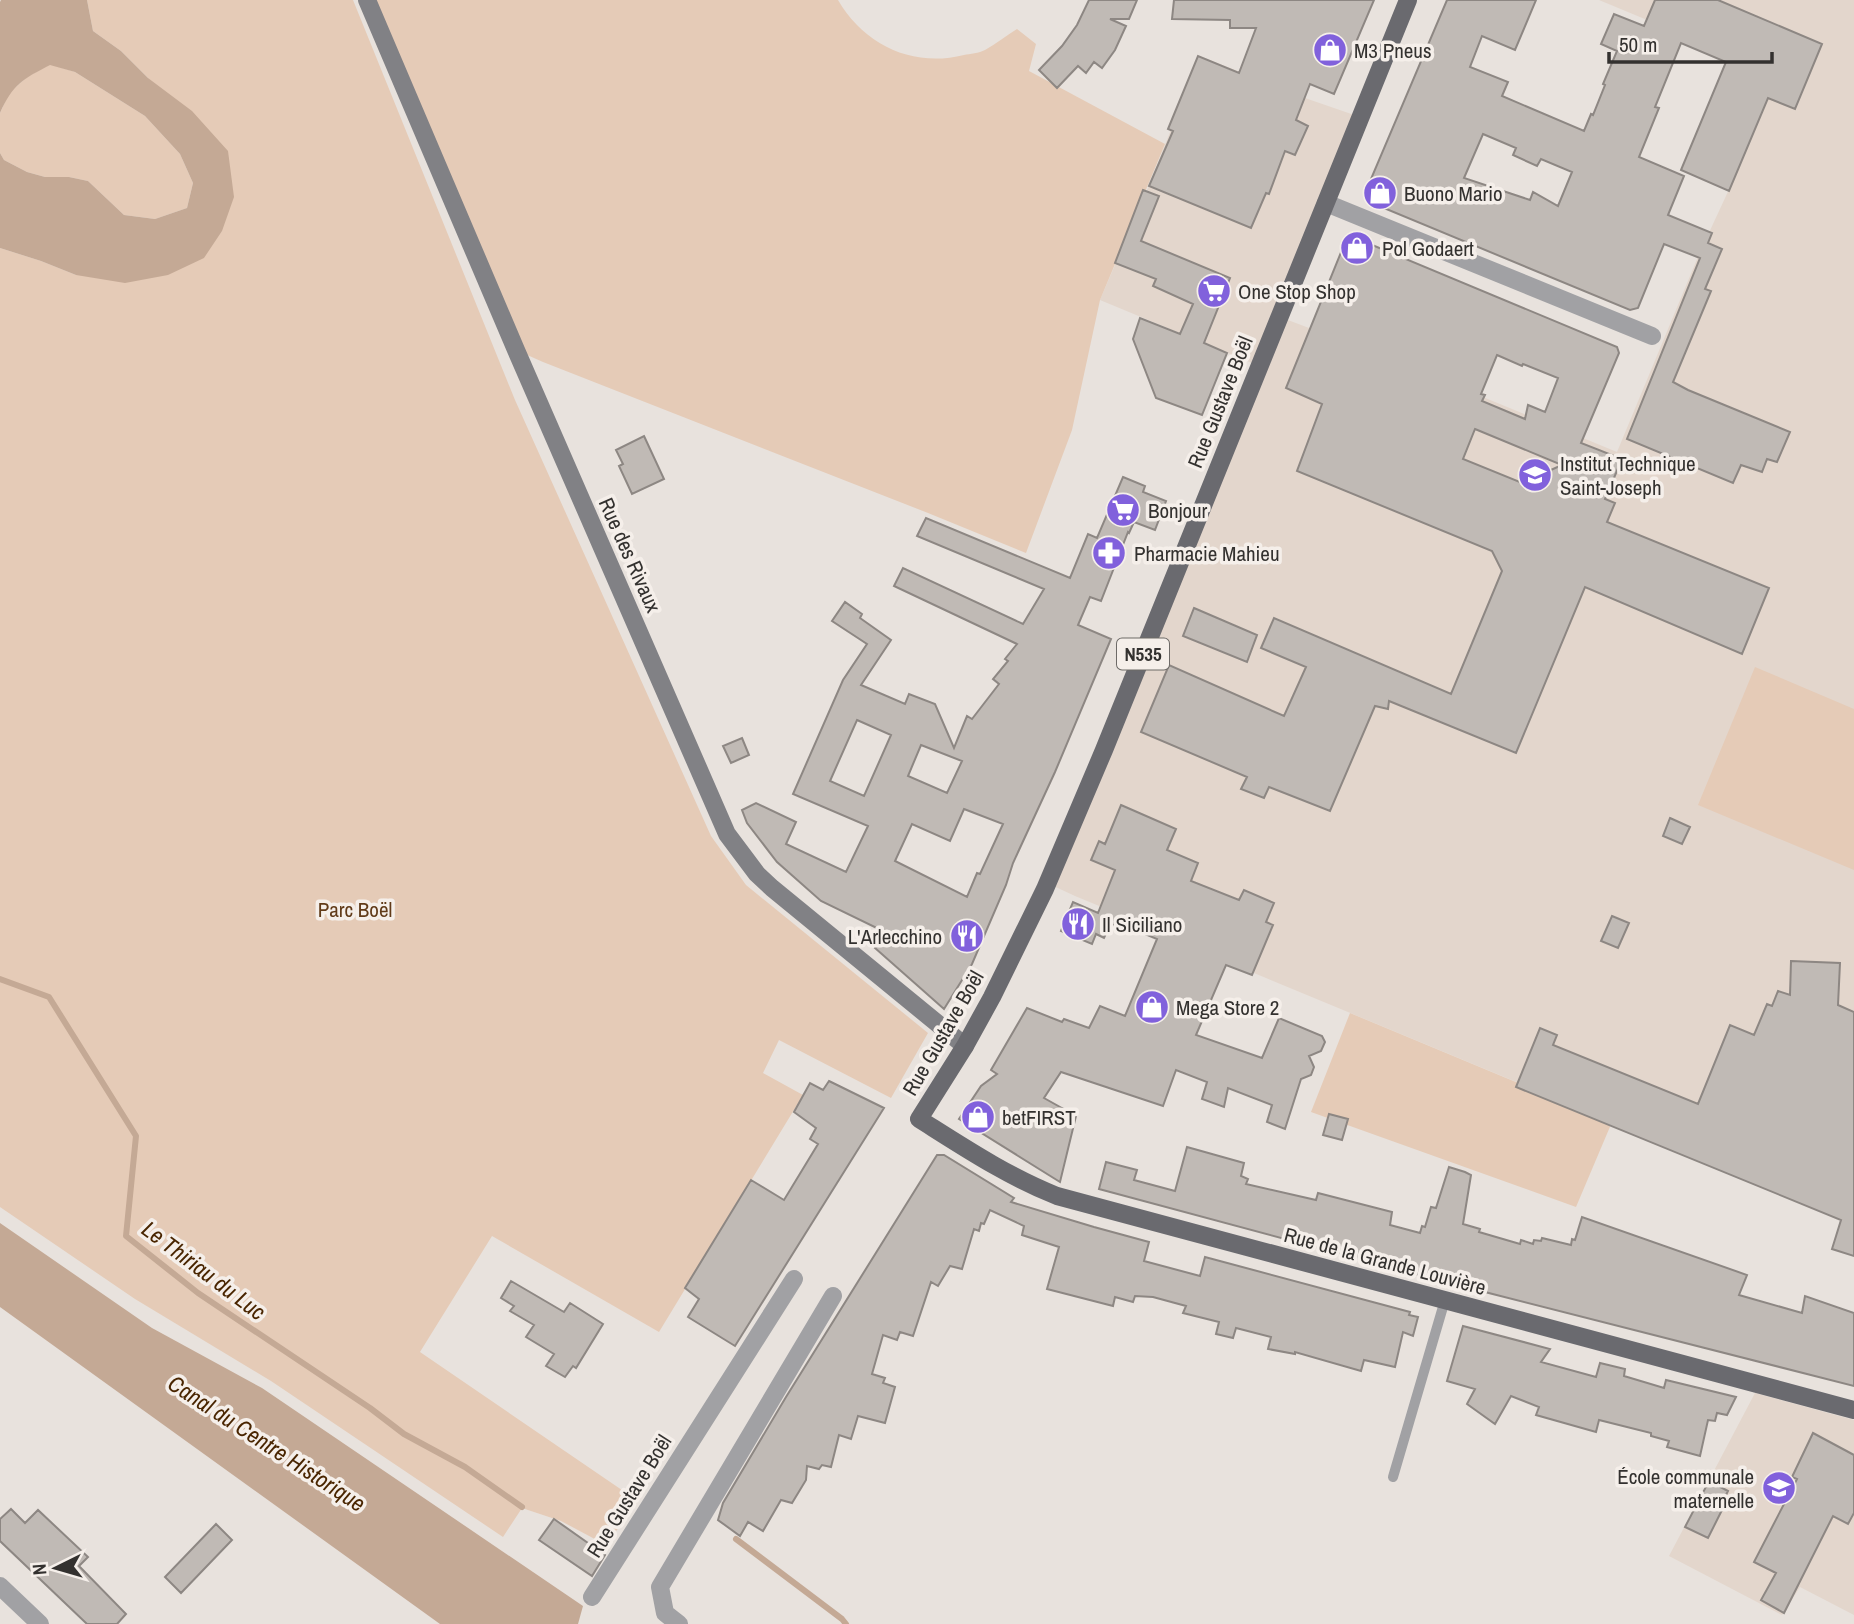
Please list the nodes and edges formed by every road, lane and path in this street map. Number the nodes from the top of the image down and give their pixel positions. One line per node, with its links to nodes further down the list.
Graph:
1 (367, 0): 5 (street, Rue des Rivaux)
2 (1408, 0): 3 (main road, Rue Gustave Boël / N535)
3 (1326, 203): 4 (street); 5 (main road, Rue Gustave Boël / N535)
4 (1652, 336)
5 (965, 1046): 6 (main road, Rue Gustave Boël / N535)
6 (919, 1119): 9 (main road, Rue de la Grande Louvière)
7 (794, 1279): 13 (street, Rue Gustave Boël)
8 (833, 1296): 14 (street)
9 (1445, 1300): 10 (main road, Rue de la Grande Louvière); 11 (lane)
10 (1854, 1410)
11 (1393, 1477)
12 (0, 1586): 15 (street)
13 (592, 1597)
14 (672, 1619)
15 (40, 1624)

